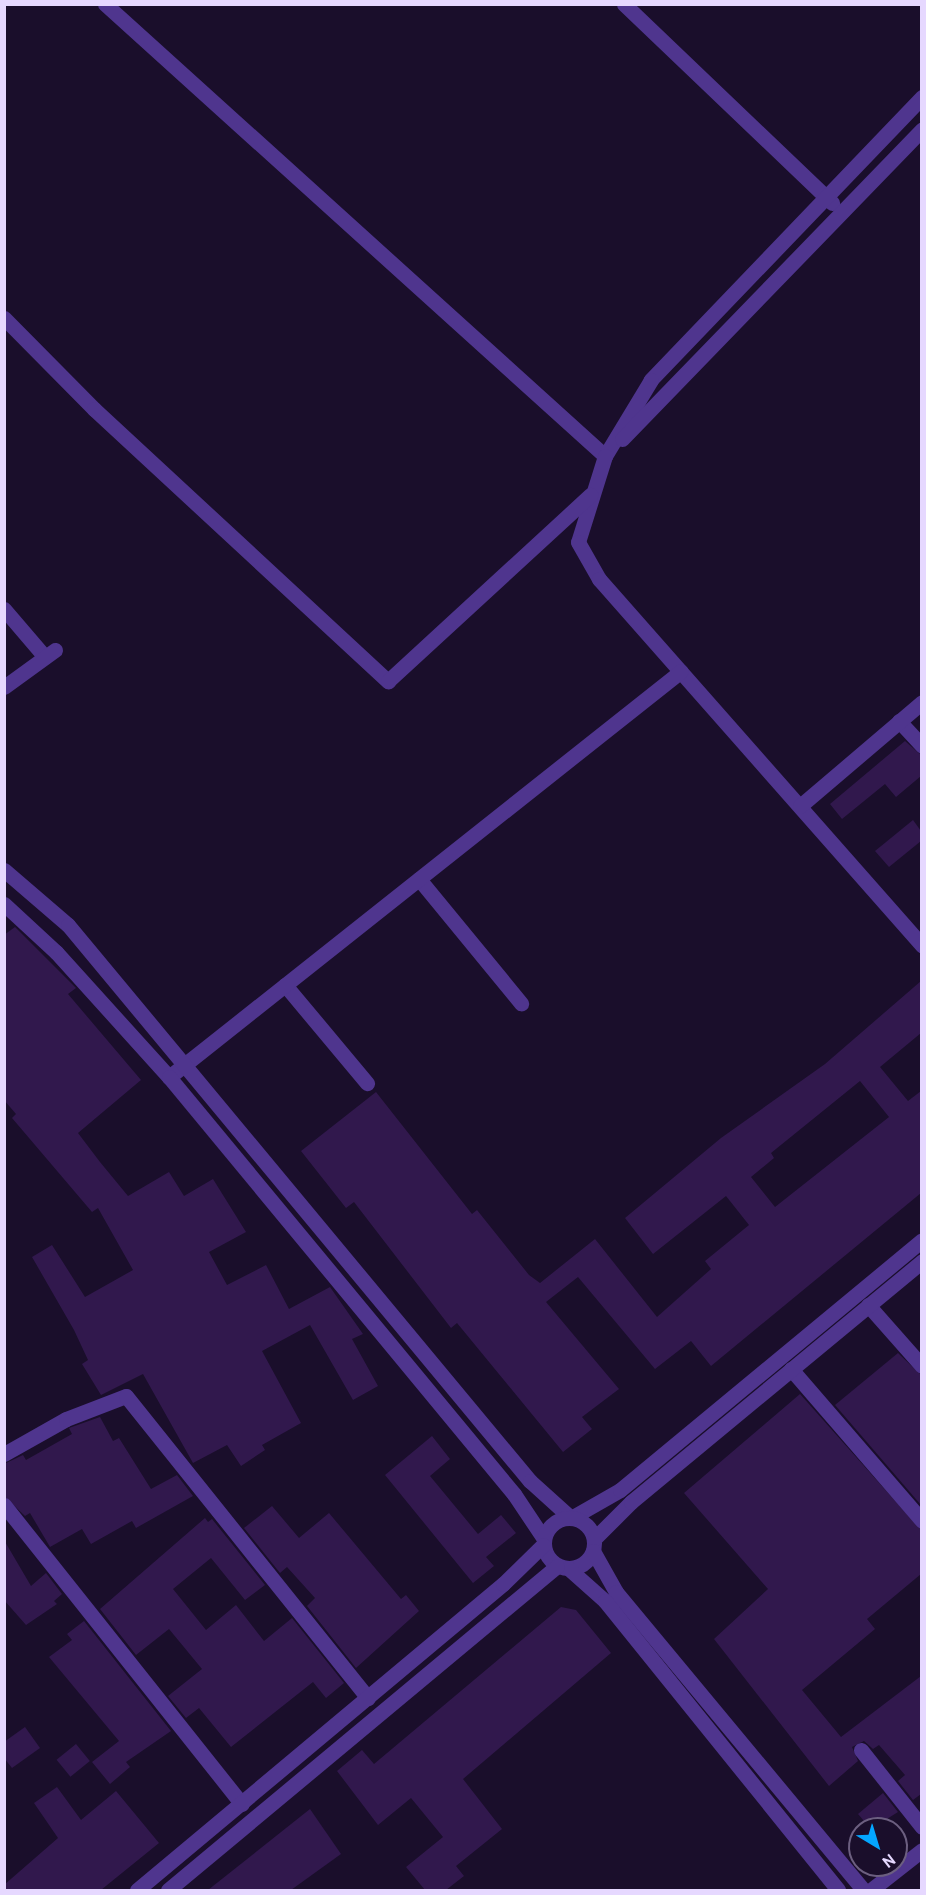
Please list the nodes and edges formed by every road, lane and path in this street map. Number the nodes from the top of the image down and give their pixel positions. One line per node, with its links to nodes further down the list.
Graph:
1 (105, 4): 8 (street)
2 (624, 4): 5 (street)
3 (921, 97): 5 (street)
4 (921, 129): 6 (street)
5 (826, 197): 6 (street); 8 (street)
6 (842, 212): 8 (street)
7 (4, 318): 9 (street)
8 (605, 456): 9 (street)
9 (590, 495): 11 (street)
10 (4, 609): 12 (street)
11 (681, 671): 16 (street); 18 (street)
12 (4, 687)
13 (921, 702): 14 (street)
14 (899, 721): 15 (street); 16 (street)
15 (921, 746)
16 (800, 806): 20 (street)
17 (4, 870): 23 (street)
18 (419, 879): 21 (street); 22 (street)
19 (4, 904): 24 (street)
20 (921, 946)
21 (285, 985): 23 (street); 25 (street)
22 (521, 1003)
23 (185, 1065): 24 (street); 33 (street)
24 (169, 1077): 35 (street)
25 (367, 1083)
26 (921, 1240): 33 (street)
27 (921, 1261): 28 (street)
28 (868, 1305): 29 (street); 30 (street)
29 (921, 1366)
30 (791, 1369): 34 (street); 36 (street)
31 (4, 1454): 38 (street)
32 (4, 1505): 40 (street)
33 (571, 1518): 35 (street); 36 (street)
34 (921, 1521)
35 (544, 1542): 37 (street); 38 (street)
36 (594, 1545): 37 (street); 46 (street)
37 (562, 1567): 44 (street); 45 (street)
38 (368, 1698): 40 (street)
39 (861, 1750): 41 (street)
40 (242, 1804): 43 (street)
41 (921, 1827)
42 (921, 1850): 47 (street)
43 (137, 1890)
44 (168, 1890)
45 (838, 1890)
46 (863, 1890)
47 (871, 1890)

